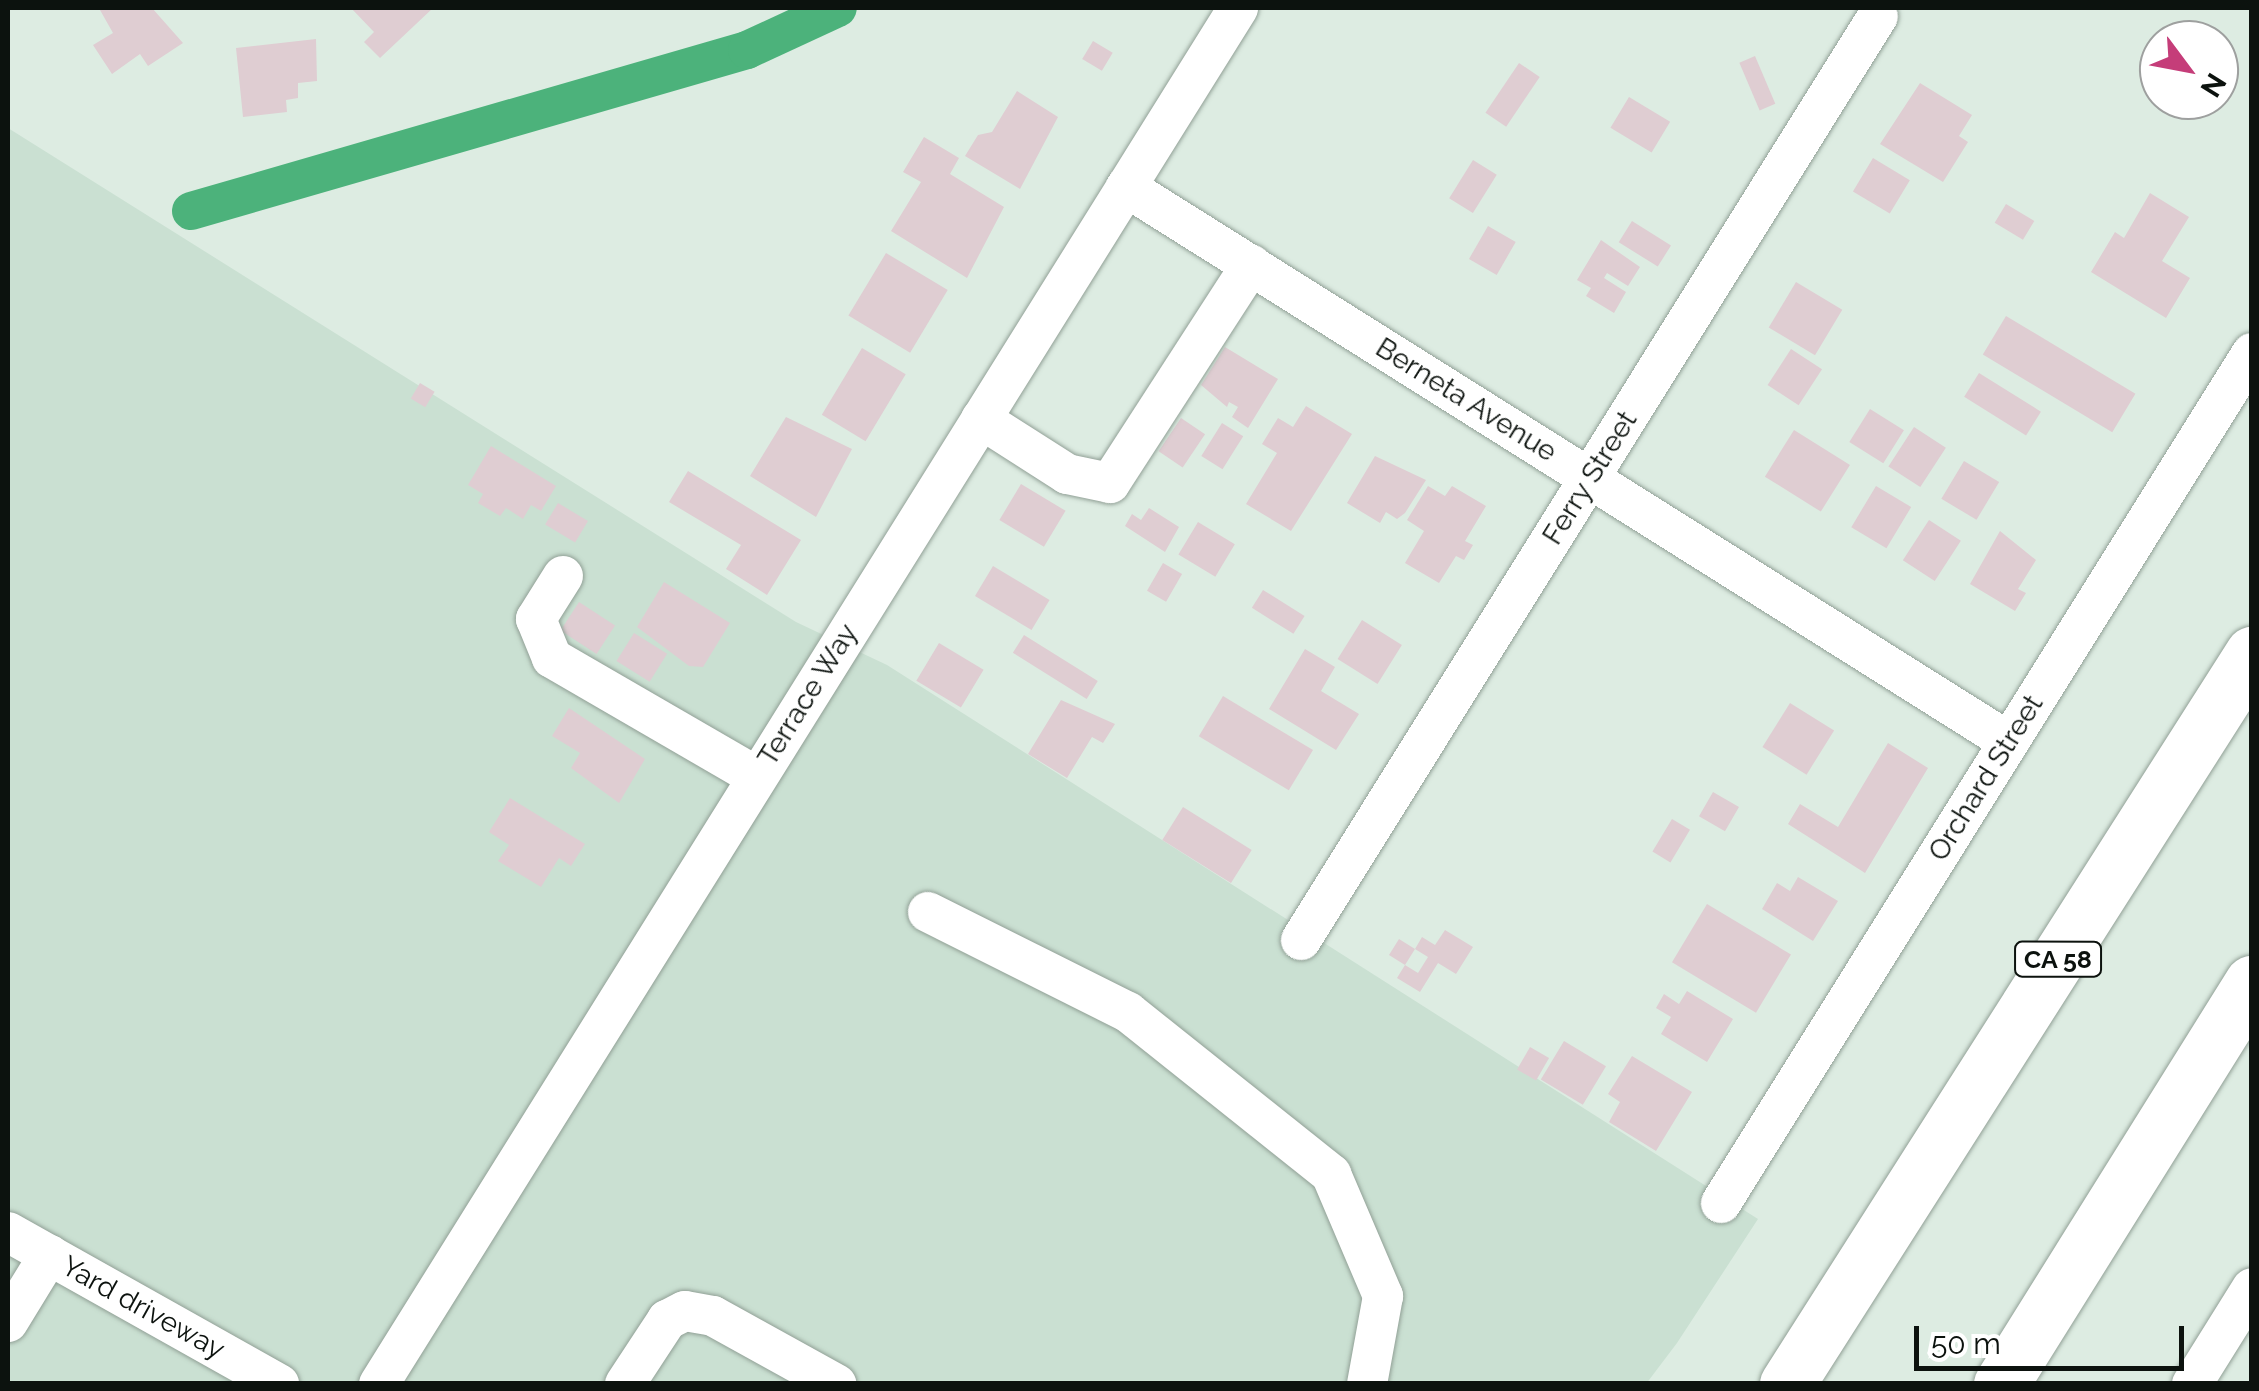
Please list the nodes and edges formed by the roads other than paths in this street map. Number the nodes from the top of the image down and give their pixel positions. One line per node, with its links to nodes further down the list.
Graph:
1 (1238, 8): 3 (street, Terrace Way)
2 (1878, 16): 7 (street, Ferry Street)
3 (1126, 187): 4 (street, Berneta Avenue); 6 (street, Terrace Way)
4 (1251, 265): 6 (street); 7 (street, Berneta Avenue)
5 (2252, 353): 10 (street, Orchard Street)
6 (981, 419): 11 (street, Terrace Way)
7 (1590, 478): 10 (street, Berneta Avenue); 13 (street, Ferry Street)
8 (563, 576): 11 (street)
9 (2252, 654): 18 (highway, CA 58)
10 (2009, 742): 15 (street, Orchard Street)
11 (757, 777): 23 (street, Terrace Way)
12 (928, 912): 26 (street)
13 (1302, 940)
14 (2252, 983): 21 (highway)
15 (1721, 1203)
16 (8, 1232): 17 (street, Yard driveway)
17 (49, 1255): 20 (street); 22 (street, Yard driveway)
18 (1864, 1265): 27 (highway); 28 (highway, CA 58)
19 (2252, 1288): 29 (street)
20 (8, 1322)
21 (2002, 1383)
22 (279, 1384)
23 (379, 1384)
24 (625, 1384): 25 (street)
25 (836, 1384)
26 (1367, 1384)
27 (1768, 1384)
28 (1787, 1384)
29 (2192, 1384)

